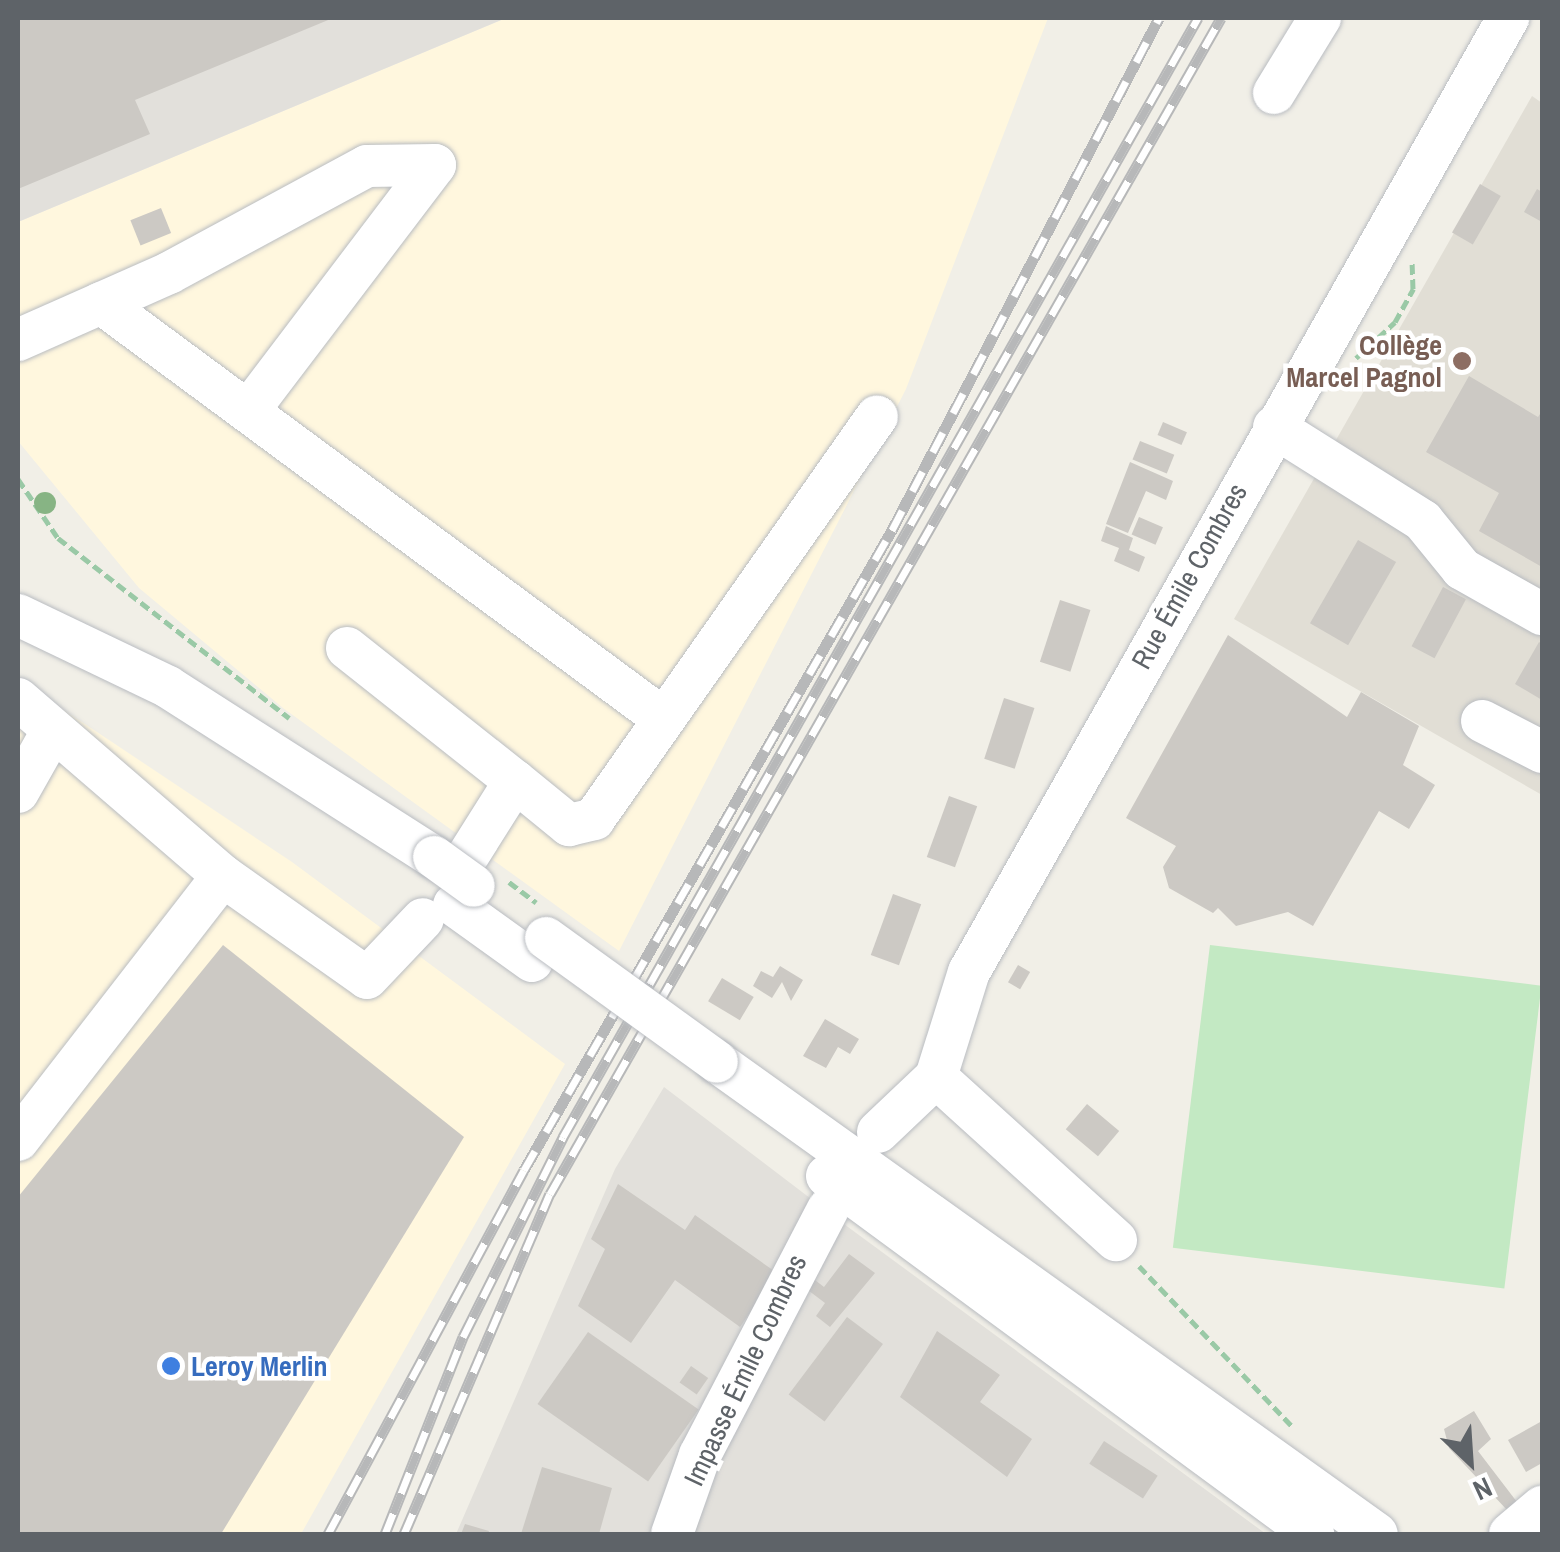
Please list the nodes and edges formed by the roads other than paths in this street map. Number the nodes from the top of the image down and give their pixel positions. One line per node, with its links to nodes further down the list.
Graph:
1 (1320, 18): 3 (street)
2 (1508, 18): 8 (street, Rue Émile Combres)
3 (1274, 93)
4 (101, 303): 5 (street); 6 (street); 6 (street)
5 (18, 340)
6 (248, 411): 14 (street)
7 (877, 416): 14 (street)
8 (1274, 426): 9 (street); 23 (street, Rue Émile Combres)
9 (1542, 614)
10 (18, 615): 21 (street)
11 (18, 632): 21 (street)
12 (347, 648): 18 (street)
13 (18, 698): 16 (street)
14 (662, 716): 18 (street)
15 (1482, 721): 17 (street)
16 (54, 730): 19 (street); 20 (street)
17 (1542, 752)
18 (514, 781): 21 (street)
19 (18, 792)
20 (223, 876): 21 (street); 25 (street)
21 (454, 883): 22 (street, bridge)
22 (709, 1073): 30 (street); 31 (street)
23 (936, 1077): 24 (street, Rue Émile Combres); 27 (street)
24 (878, 1132)
25 (18, 1140)
26 (828, 1209): 29 (street, Impasse Émile Combres)
27 (1116, 1240)
28 (1542, 1508): 32 (street)
29 (672, 1534)
30 (1312, 1534)
31 (1377, 1534)
32 (1510, 1534)

